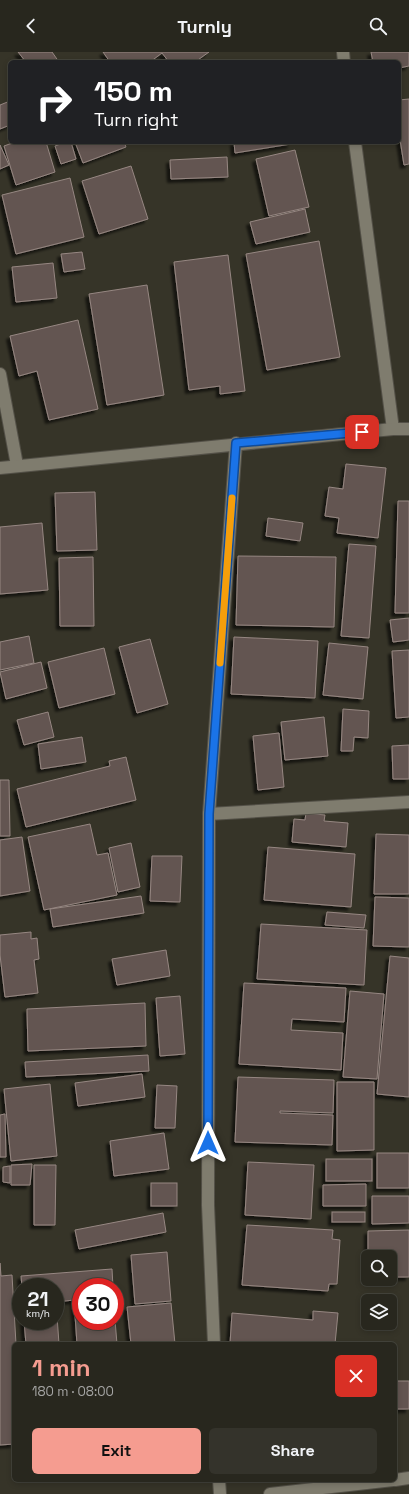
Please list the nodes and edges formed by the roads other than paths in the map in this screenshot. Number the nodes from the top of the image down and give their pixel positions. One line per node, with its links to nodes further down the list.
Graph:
1 (355, 144): 3 (street)
2 (0, 374): 6 (street)
3 (393, 429): 4 (street); 5 (street)
4 (409, 429)
5 (236, 443): 6 (street); 9 (street)
6 (18, 465): 7 (street)
7 (0, 468)
8 (409, 802): 9 (street)
9 (209, 814): 10 (street)
10 (214, 1342)
11 (409, 1478): 12 (street)
12 (397, 1480)
13 (219, 1482): 15 (street)
14 (376, 1482): 16 (street)
15 (220, 1494)
16 (270, 1494)

